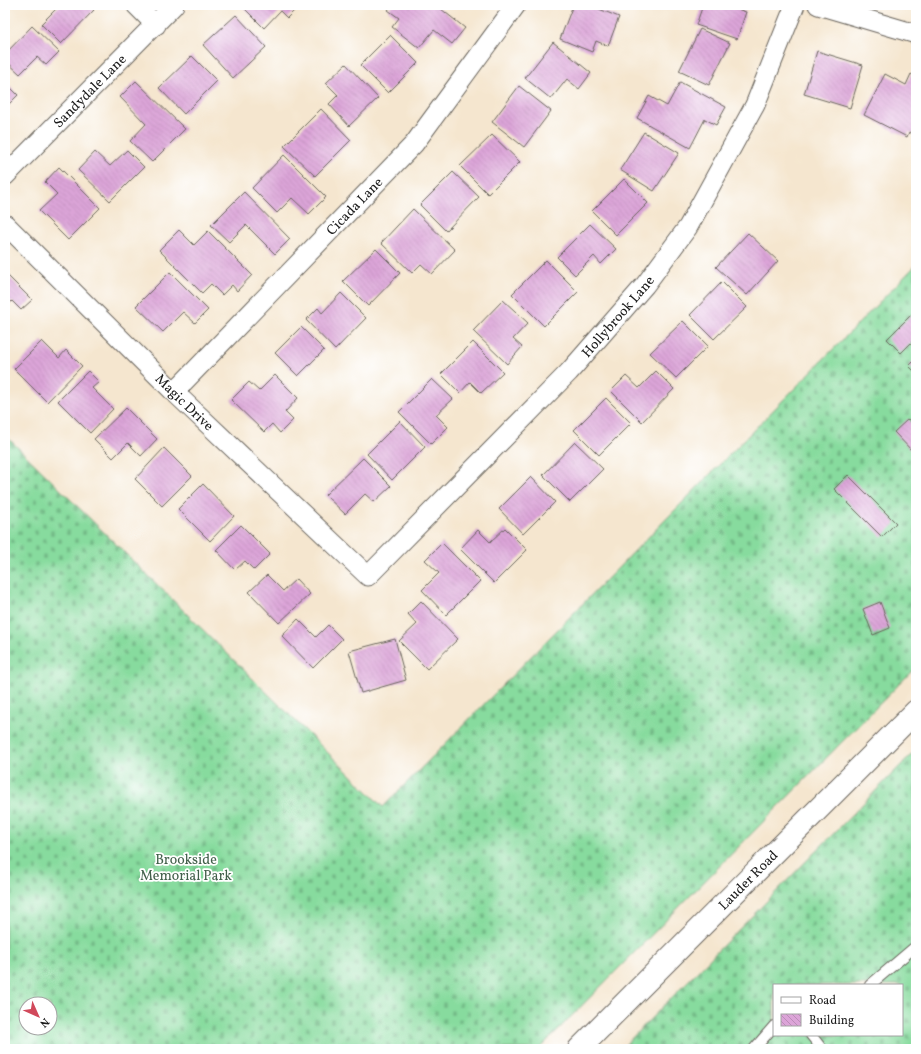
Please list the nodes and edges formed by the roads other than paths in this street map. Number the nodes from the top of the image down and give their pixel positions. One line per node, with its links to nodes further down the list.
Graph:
1 (136, 5): 6 (street)
2 (174, 5): 6 (street, Sandydale Lane)
3 (516, 5): 10 (street, Cicada Lane)
4 (795, 5): 11 (street, Hollybrook Lane)
5 (818, 5): 7 (street)
6 (156, 25): 8 (street, Sandydale Lane)
7 (916, 34)
8 (5, 176)
9 (5, 224): 10 (street, Magic Drive)
10 (174, 392): 11 (street, Magic Drive)
11 (368, 576)
12 (916, 711): 17 (main road, Lauder Road)
13 (916, 946): 14 (lane)
14 (871, 984)
15 (773, 1027): 18 (lane)
16 (812, 1036): 19 (lane)
17 (579, 1049)
18 (754, 1049)
19 (822, 1049)

